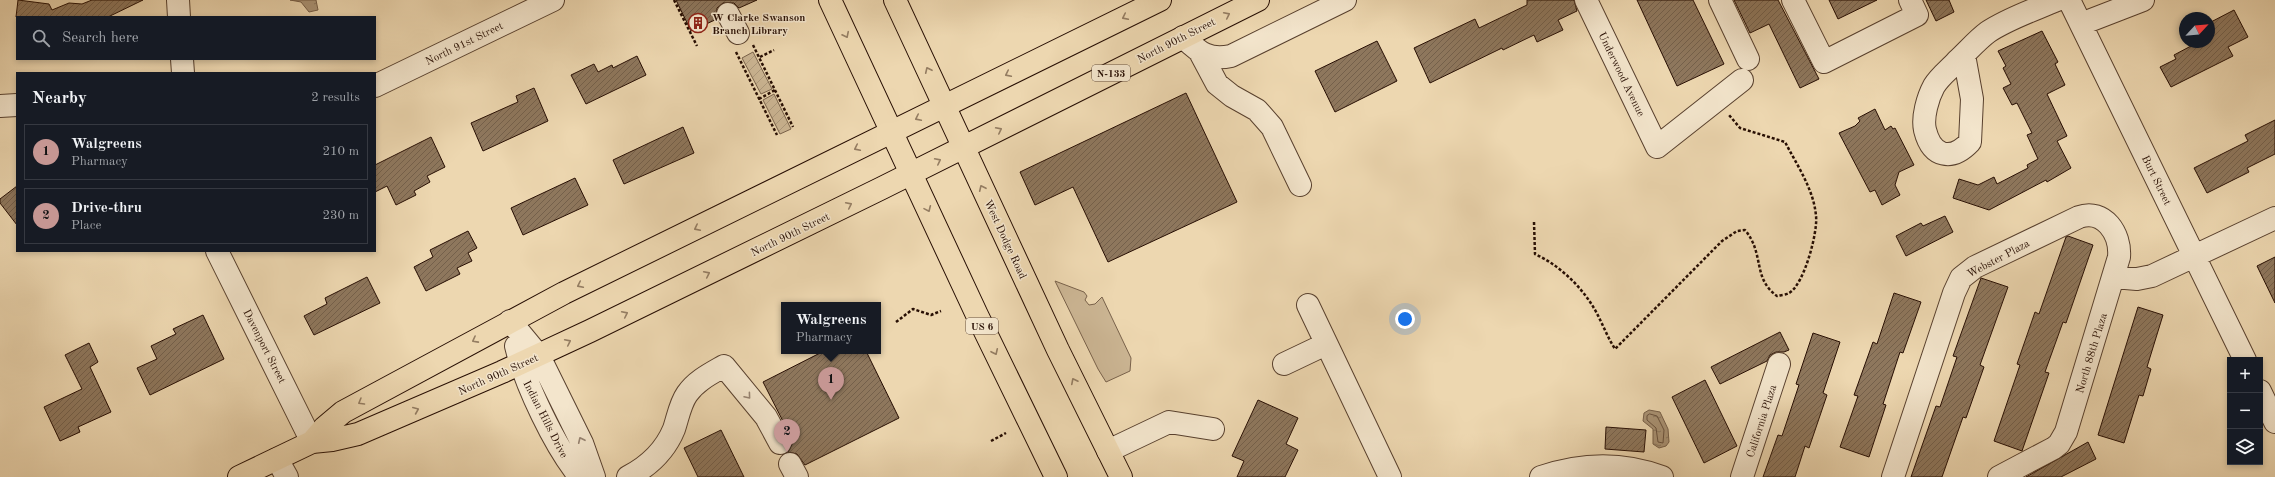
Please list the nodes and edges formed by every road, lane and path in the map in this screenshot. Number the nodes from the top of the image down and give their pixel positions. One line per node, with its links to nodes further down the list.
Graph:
1 (178, 0): 17 (street)
2 (553, 0): 30 (street, North 91st Street)
3 (674, 0): 21 (path)
4 (830, 0): 38 (main road, US 6, one-way to 38)
5 (895, 0): 34 (main road, West Dodge Road, one-way to 5)
6 (1160, 0): 34 (main road, North 90th Street, one-way to 34)
7 (1258, 0): 19 (main road, North 90th Street / N-133, one-way to 7)
8 (1345, 0): 23 (street)
9 (1586, 0): 29 (street, Underwood Avenue)
10 (1720, 0): 26 (street)
11 (1793, 0): 12 (street)
12 (1910, 0)
13 (2057, 0): 24 (street)
14 (2069, 0): 18 (street, Burt Street)
15 (2143, 0): 18 (street)
16 (728, 14): 20 (street)
17 (179, 16)
18 (2081, 24): 46 (street, Burt Street)
19 (1183, 37): 23 (street); 40 (main road, North 90th Street / N-133, one-way to 19)
20 (741, 40): 25 (path); 32 (path)
21 (696, 46)
22 (774, 50): 25 (path)
23 (1201, 54): 42 (street)
24 (1964, 55)
25 (760, 57): 31 (path)
26 (1748, 59)
27 (182, 60): 28 (street)
28 (183, 72)
29 (1742, 80)
30 (376, 86)
31 (775, 90): 32 (path); 37 (path)
32 (759, 99): 39 (path)
33 (16, 105): 35 (street)
34 (944, 105): 38 (main road, North 90th Street, one-way to 38); 40 (main road, West Dodge Road)
35 (0, 106)
36 (1724, 110): 44 (path)
37 (793, 127)
38 (892, 131): 41 (main road, US 6); 50 (main road, North 90th Street, one-way to 50)
39 (777, 135)
40 (964, 148): 41 (main road, North 90th Street / N-133, one-way to 40); 64 (main road, West Dodge Road, one-way to 40)
41 (912, 174): 54 (main road, North 90th Street, one-way to 41); 70 (main road, US 6, one-way to 70)
42 (1300, 185)
43 (2275, 218): 46 (street)
44 (1534, 222)
45 (217, 252): 62 (street, Davenport Street)
46 (2194, 257): 47 (street); 53 (street, Burt Street)
47 (2114, 277): 76 (street, Webster Plaza); 77 (street, North 88th Plaza)
48 (1308, 305): 52 (street)
49 (941, 311): 51 (path)
50 (510, 321): 54 (street, Indian Hills Drive); 62 (main road, North 90th Street, one-way to 62)
51 (896, 322)
52 (1326, 344): 55 (street); 72 (street)
53 (2244, 357)
54 (530, 360): 62 (main road, North 90th Street, one-way to 54); 67 (street, Indian Hills Drive); 68 (street, Indian Hills Drive, one-way to 54)
55 (1284, 364)
56 (1779, 364): 75 (street, California Plaza)
57 (2260, 393): 58 (street)
58 (2275, 422)
59 (1213, 429): 64 (street)
60 (1006, 433): 61 (path)
61 (990, 441)
62 (312, 442): 65 (main road, North 90th Street)
63 (780, 443): 69 (street, one-way to 63)
64 (1108, 451): 71 (main road, West Dodge Road)
65 (282, 468): 66 (main road, North 90th Street)
66 (239, 477)
67 (580, 477)
68 (594, 477)
69 (628, 477)
70 (1056, 477)
71 (1121, 477)
72 (1390, 477)
73 (1542, 477): 74 (street)
74 (1662, 477)
75 (1742, 477)
76 (1893, 477)
77 (1999, 477)

